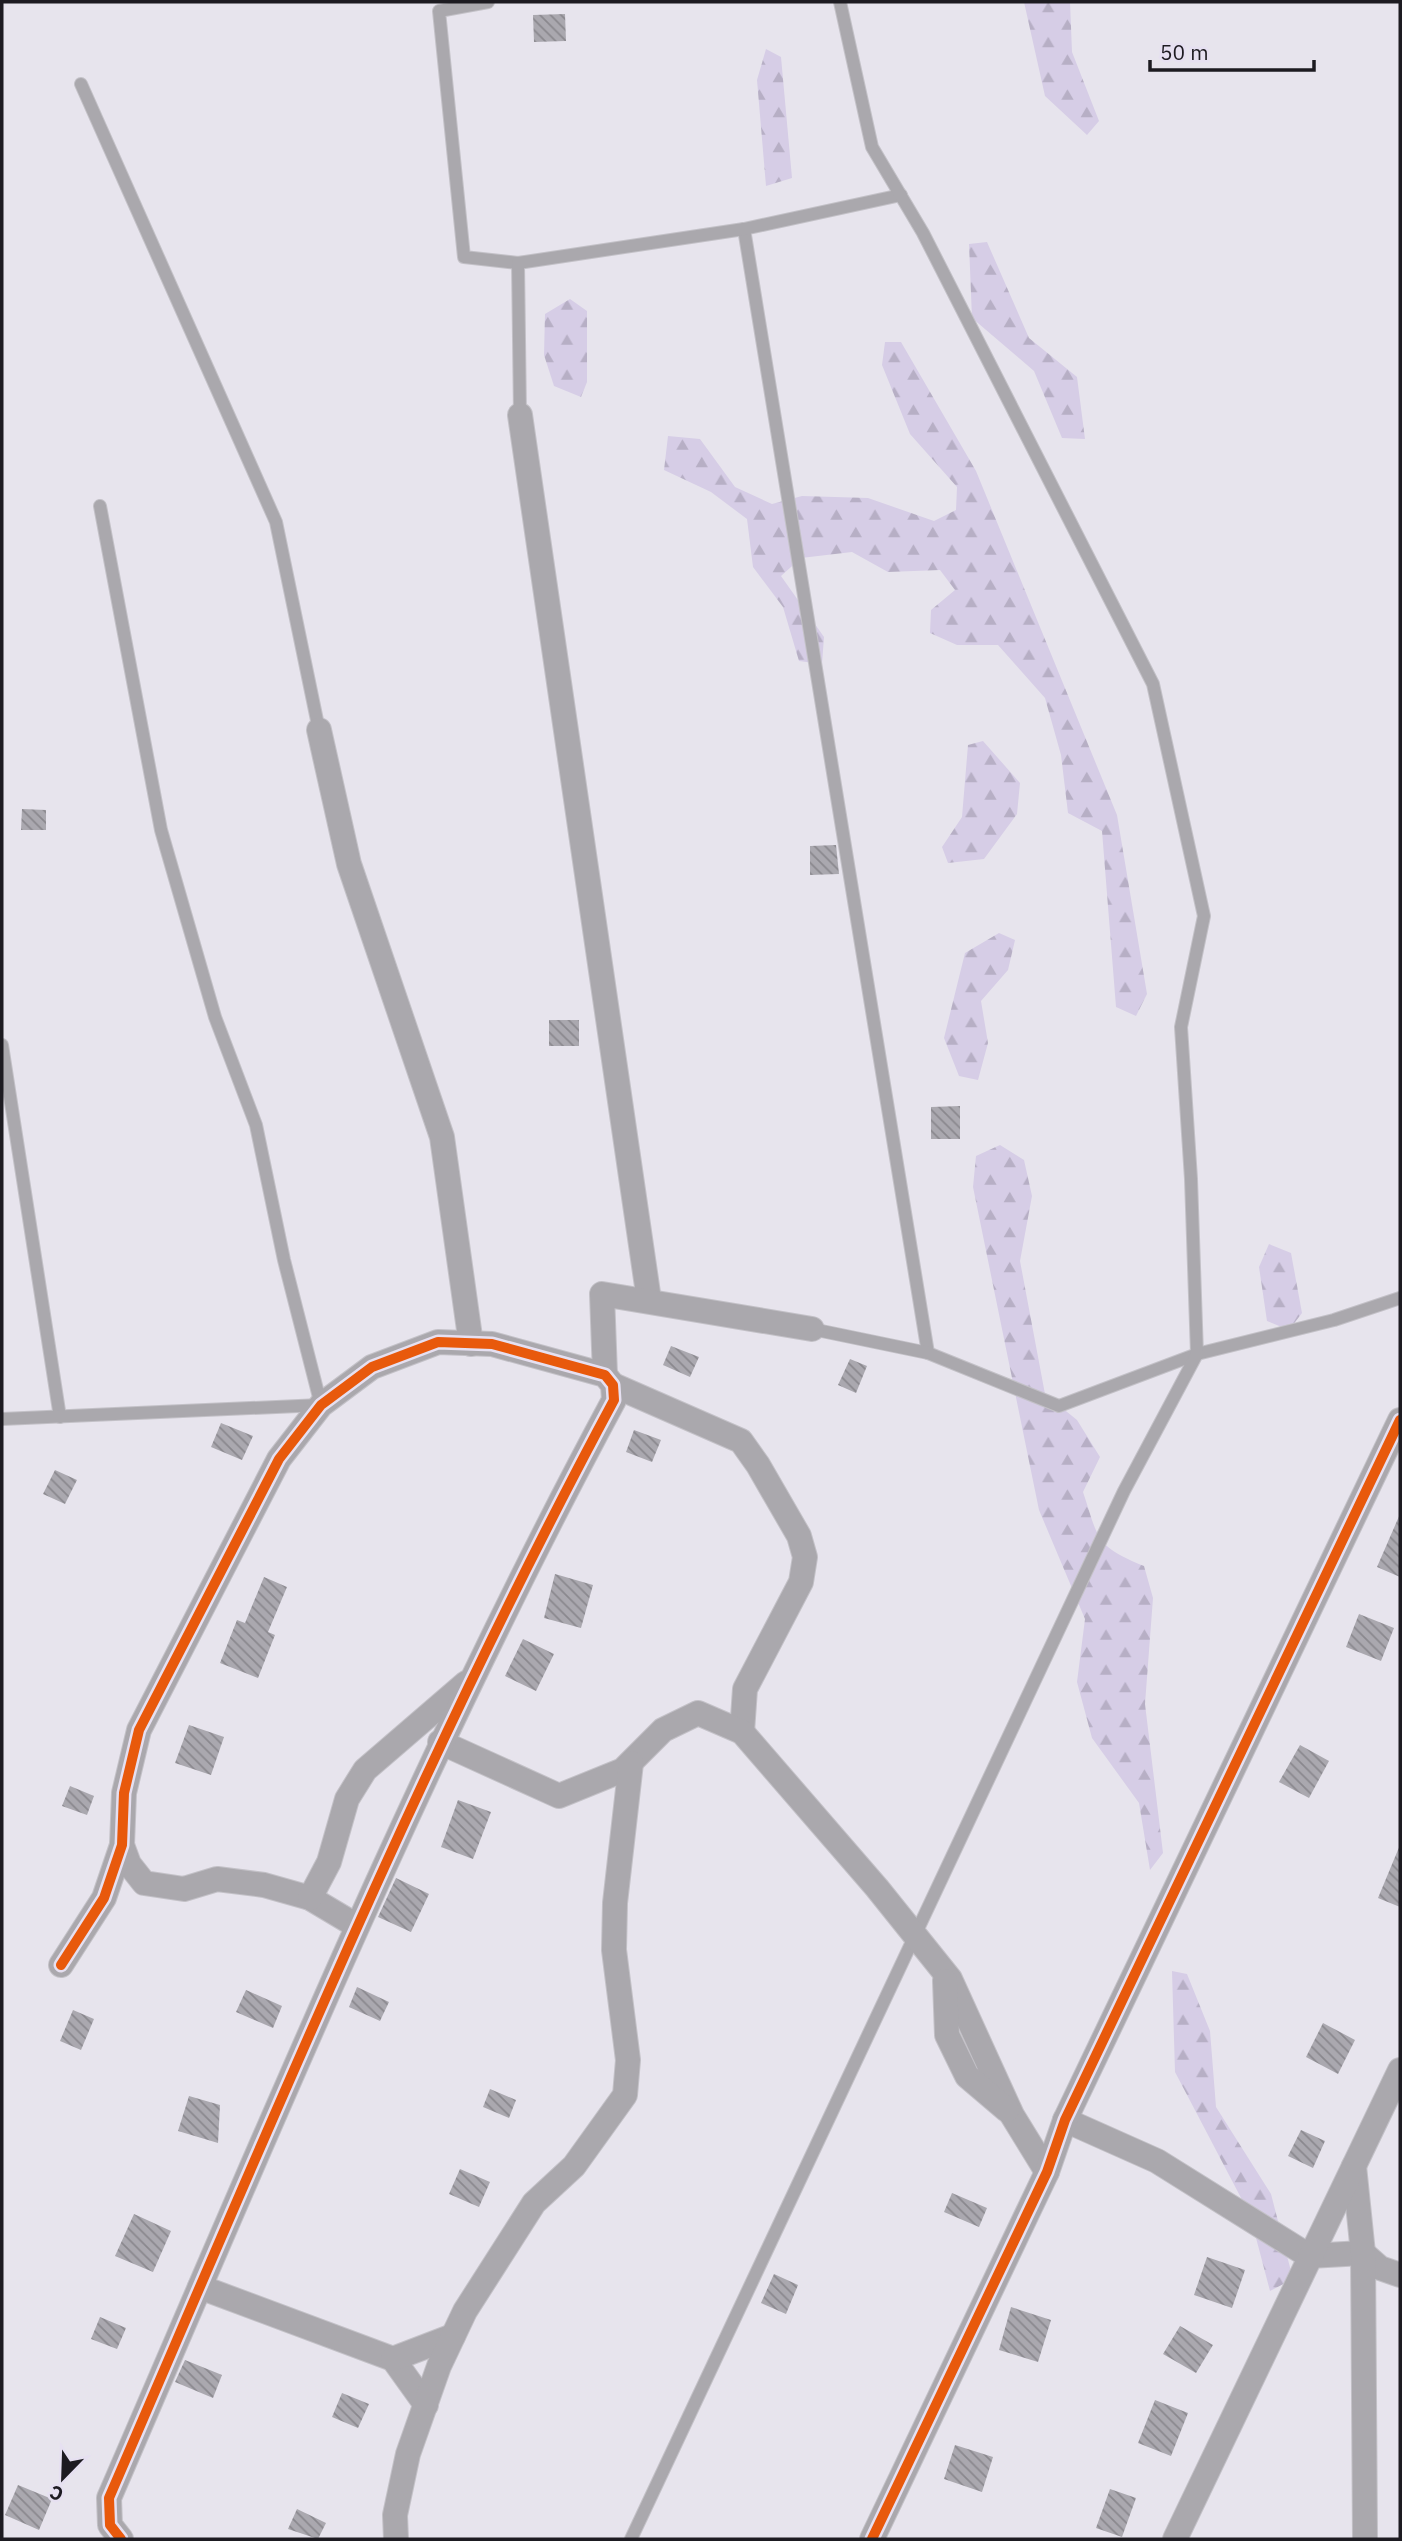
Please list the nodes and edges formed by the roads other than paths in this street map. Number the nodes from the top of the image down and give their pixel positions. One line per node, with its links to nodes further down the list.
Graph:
1 (488, 2): 6 (lane)
2 (840, 2): 4 (lane)
3 (81, 84): 9 (lane)
4 (901, 195): 5 (lane); 16 (lane)
5 (744, 229): 6 (lane); 15 (lane)
6 (518, 263): 7 (lane)
7 (520, 415): 12 (street)
8 (100, 506): 18 (lane)
9 (320, 730): 14 (street)
10 (2, 1045): 19 (lane)
11 (1400, 1298): 16 (lane)
12 (649, 1300): 13 (street); 17 (street)
13 (812, 1329): 15 (lane)
14 (471, 1344): 17 (street); 18 (street)
15 (928, 1353): 16 (lane)
16 (1197, 1354): 33 (lane)
17 (609, 1380): 22 (street); 24 (street)
18 (321, 1405): 19 (lane); 28 (street)
19 (60, 1417): 20 (lane)
20 (2, 1419)
21 (1400, 1420): 36 (street)
22 (474, 1676): 23 (street); 25 (street)
23 (421, 1719): 27 (street); 31 (street)
24 (742, 1732): 26 (street); 33 (street)
25 (440, 1742): 26 (street); 27 (street)
26 (631, 1763): 45 (street)
27 (428, 1769): 32 (street)
28 (122, 1845): 29 (street); 30 (street)
29 (144, 1883): 30 (street); 31 (street)
30 (104, 1898): 34 (street)
31 (310, 1898): 32 (street)
32 (356, 1926): 43 (street)
33 (915, 1936): 38 (street); 50 (lane)
34 (61, 1965)
35 (1400, 2070): 37 (street)
36 (1065, 2120): 38 (street); 40 (street)
37 (1354, 2166): 39 (street); 40 (street)
38 (1047, 2172): 51 (street)
39 (1363, 2253): 40 (street); 41 (street); 44 (street)
40 (1309, 2256): 52 (street)
41 (1400, 2275)
42 (1400, 2283): 44 (street)
43 (200, 2287): 46 (street); 48 (street)
44 (1364, 2327): 53 (street)
45 (453, 2336): 46 (street); 47 (street)
46 (393, 2359): 47 (street)
47 (426, 2405): 49 (street)
48 (121, 2539)
49 (396, 2539)
50 (631, 2539)
51 (872, 2539)
52 (1175, 2539)
53 (1365, 2539)

